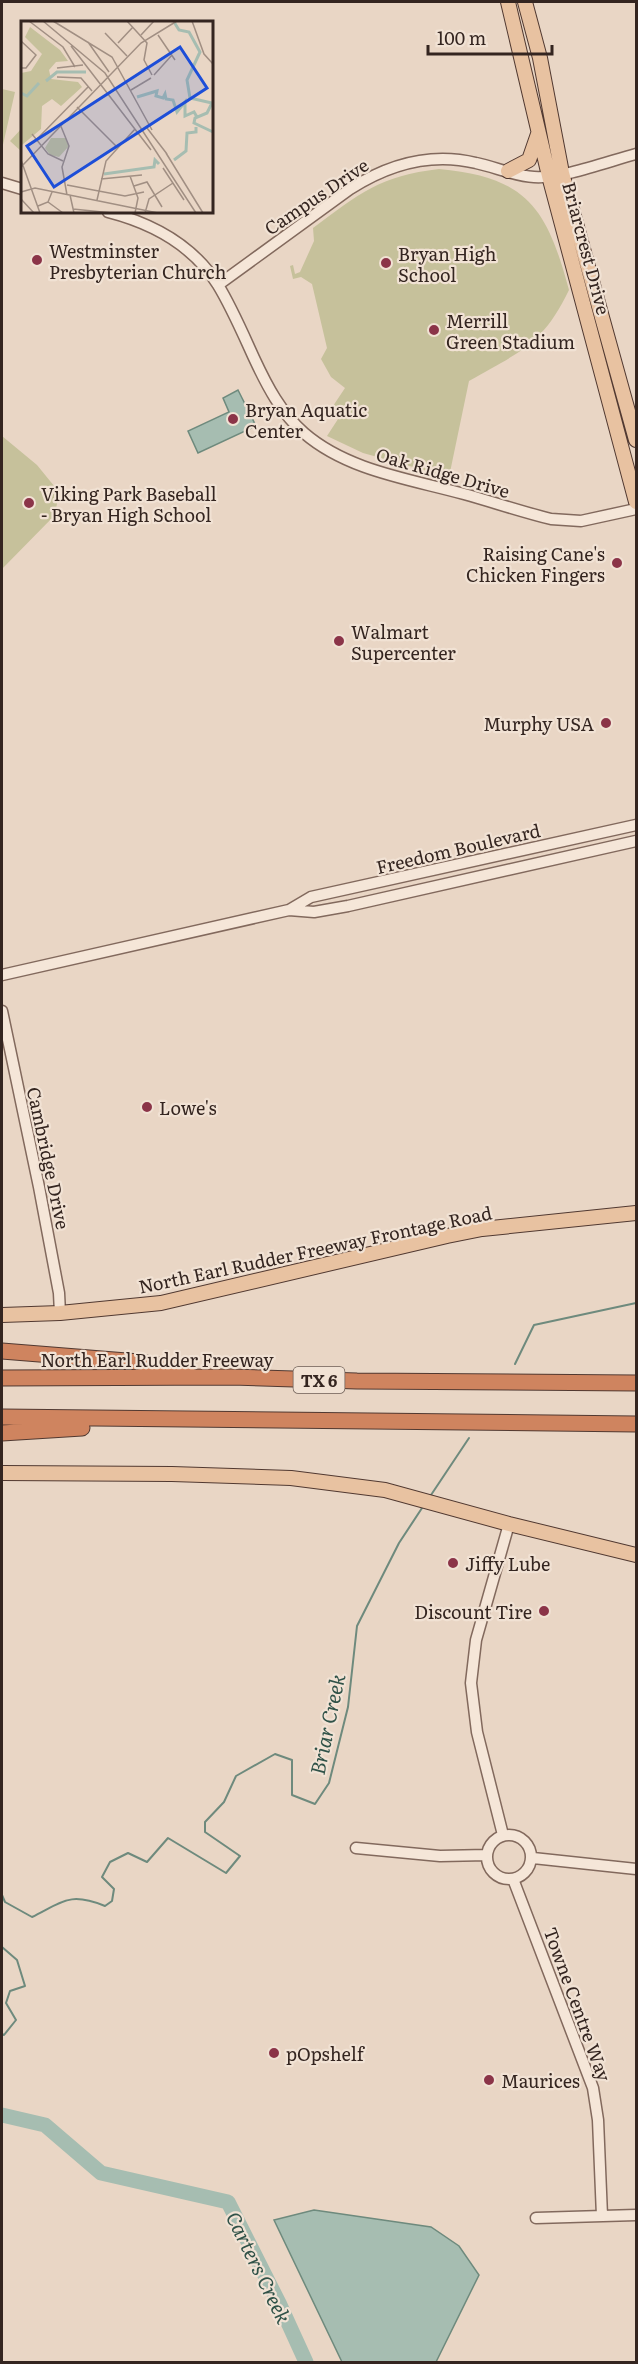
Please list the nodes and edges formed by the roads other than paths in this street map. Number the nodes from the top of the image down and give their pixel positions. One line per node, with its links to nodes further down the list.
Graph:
1 (508, 2): 3 (main road); 4 (main road, Briarcrest Drive)
2 (525, 2): 3 (main road, Briarcrest Drive)
3 (540, 58): 7 (main road, Briarcrest Drive)
4 (539, 132): 6 (main road); 7 (main road, Briarcrest Drive)
5 (636, 154): 7 (street, Campus Drive)
6 (508, 171): 7 (street, Campus Drive); 11 (street, Campus Drive)
7 (555, 174): 12 (main road, Briarcrest Drive); 13 (main road, Briarcrest Drive)
8 (2, 183): 9 (street)
9 (21, 189)
10 (112, 213): 11 (street, Oak Ridge Drive)
11 (218, 285): 14 (street, Oak Ridge Drive)
12 (636, 440)
13 (636, 502)
14 (636, 509)
15 (636, 825): 17 (street, Freedom Boulevard)
16 (636, 841): 19 (street, Freedom Boulevard)
17 (558, 842): 18 (street, Freedom Boulevard); 19 (street)
18 (486, 858): 20 (street); 21 (street, Freedom Boulevard)
19 (562, 858): 20 (street, Freedom Boulevard)
20 (490, 874): 22 (street, Freedom Boulevard)
21 (403, 877): 22 (street); 23 (street, Freedom Boulevard)
22 (406, 893): 23 (street, Freedom Boulevard)
23 (289, 910): 24 (street, Freedom Boulevard)
24 (2, 975)
25 (2, 1011): 27 (street, Cambridge Drive)
26 (636, 1213): 27 (main road, North Earl Rudder Freeway Frontage Road)
27 (60, 1313): 28 (main road, North Earl Rudder Freeway Frontage Road)
28 (2, 1315)
29 (2, 1351): 30 (highway)
30 (232, 1377): 31 (highway, North Earl Rudder Freeway / TX 6); 32 (highway, North Earl Rudder Freeway / TX 6)
31 (2, 1378)
32 (636, 1383)
33 (2, 1418): 34 (highway)
34 (169, 1421): 35 (highway); 36 (highway)
35 (636, 1424)
36 (2, 1433)
37 (2, 1473): 38 (main road)
38 (509, 1524): 39 (main road); 40 (street)
39 (636, 1555)
40 (503, 1835): 42 (street); 43 (street)
41 (356, 1848): 42 (street)
42 (487, 1855): 45 (street)
43 (533, 1858): 44 (street); 45 (street)
44 (636, 1869)
45 (513, 1878): 47 (street, Towne Centre Way)
46 (636, 2215): 47 (street)
47 (602, 2216): 48 (street)
48 (536, 2218)

